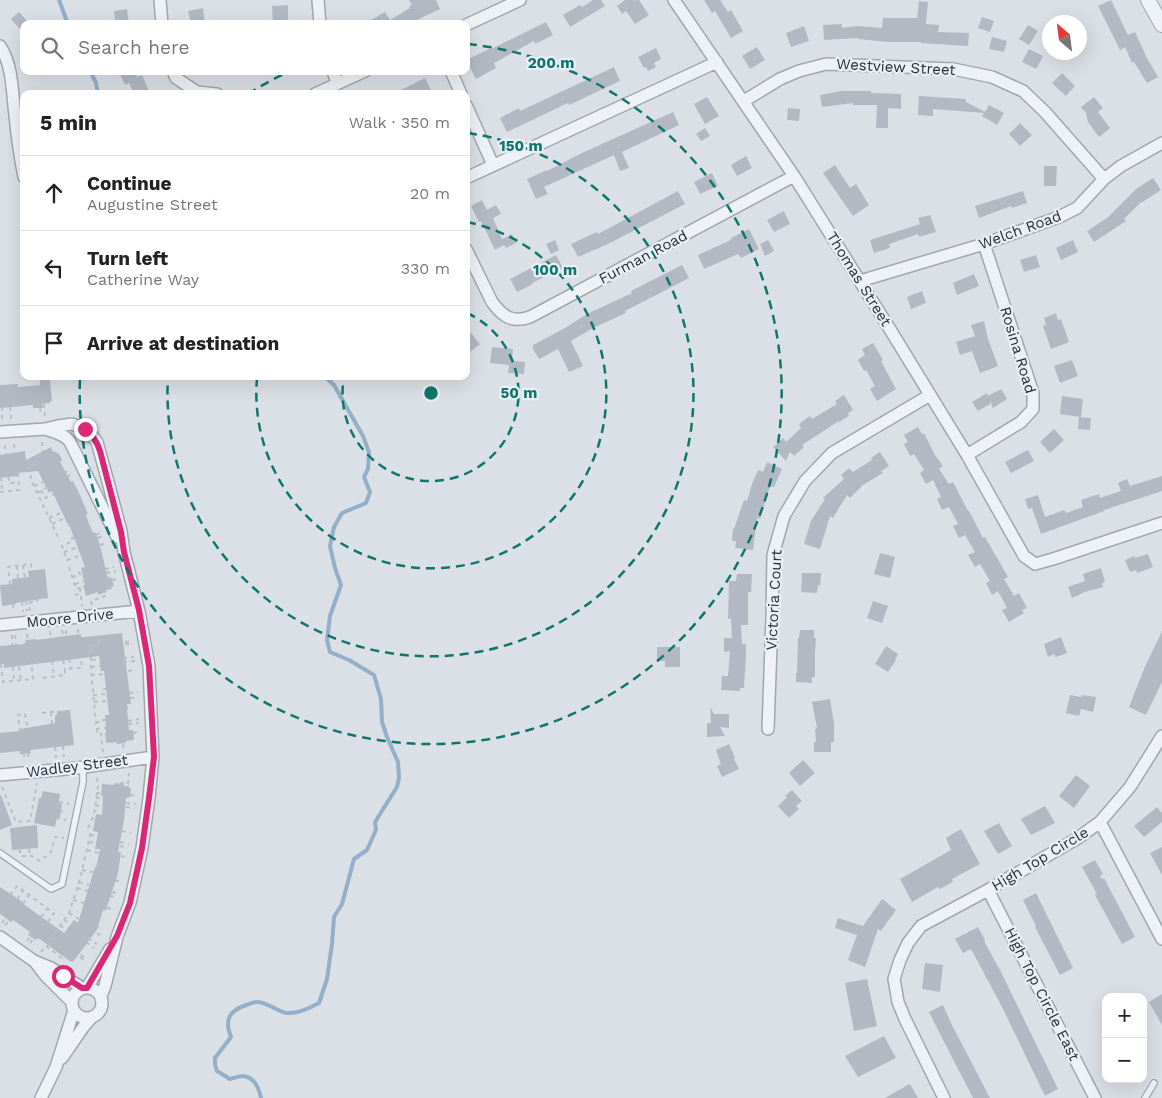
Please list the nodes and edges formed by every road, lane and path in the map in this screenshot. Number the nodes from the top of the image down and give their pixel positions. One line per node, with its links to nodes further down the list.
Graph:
1 (160, 0): 6 (street)
2 (318, 0): 7 (street)
3 (520, 0): 8 (street)
4 (674, 0): 11 (street, Thomas Street)
5 (1148, 0): 9 (street)
6 (162, 20)
7 (320, 20)
8 (470, 23)
9 (1162, 25)
10 (0, 46): 23 (street)
11 (717, 62): 20 (street, Thomas Street); 24 (street)
12 (175, 75): 17 (street)
13 (334, 75): 16 (street)
14 (356, 75): 16 (street)
15 (453, 75): 19 (street)
16 (337, 83): 18 (street)
17 (194, 90)
18 (323, 90)
19 (459, 90)
20 (744, 101): 26 (street, Thomas Street); 27 (street, Westview Street)
21 (470, 115): 24 (street)
22 (1162, 143): 27 (street, Welch Road)
23 (20, 157)
24 (493, 165): 25 (street)
25 (470, 176)
26 (794, 176): 29 (street, Furman Road); 30 (street, Thomas Street)
27 (1104, 179): 28 (street, Welch Road)
28 (984, 244): 30 (street, Welch Road); 48 (street, Rosina Road)
29 (470, 257)
30 (860, 281): 31 (street, Thomas Street)
31 (930, 395): 48 (street, Thomas Street); 179 (street, Victoria Court)
32 (44, 404): 37 (path)
33 (10, 407): 39 (path)
34 (2, 408): 38 (path)
35 (40, 408): 36 (path)
36 (41, 416)
37 (45, 416)
38 (2, 419)
39 (11, 419)
40 (45, 429): 41 (street); 82 (street); 82 (street)
41 (0, 432)
42 (42, 442): 46 (path)
43 (14, 444): 45 (path)
44 (5, 445): 47 (path)
45 (15, 452)
46 (43, 452)
47 (6, 454)
48 (967, 455): 70 (street, Thomas Street)
49 (29, 459): 50 (path)
50 (30, 465): 51 (path); 61 (path)
51 (37, 465)
52 (74, 468): 55 (path)
53 (76, 472): 57 (path)
54 (18, 473): 59 (path)
55 (64, 473)
56 (8, 477): 59 (path)
57 (66, 477)
58 (1, 478): 64 (path)
59 (19, 482): 64 (path)
60 (43, 482): 61 (path)
61 (34, 486): 65 (path)
62 (46, 488): 63 (path)
63 (41, 490): 65 (path); 66 (path)
64 (1, 492)
65 (37, 493): 68 (path)
66 (54, 494)
67 (63, 512): 68 (path)
68 (49, 518): 71 (path)
69 (65, 518): 71 (path)
70 (1162, 523)
71 (52, 524): 77 (path)
72 (102, 532): 73 (path)
73 (96, 534)
74 (104, 536): 76 (path)
75 (74, 538): 81 (path)
76 (98, 538)
77 (60, 541)
78 (106, 543): 79 (path)
79 (100, 545)
80 (78, 546): 81 (path)
81 (64, 552): 83 (path)
82 (124, 552): 112 (street)
83 (81, 555)
84 (23, 565): 85 (path); 89 (path); 95 (path)
85 (17, 566): 94 (path); 99 (path)
86 (114, 566): 88 (path)
87 (69, 567): 93 (path)
88 (105, 569)
89 (32, 571)
90 (116, 571): 92 (path)
91 (82, 572): 93 (path)
92 (106, 574)
93 (72, 577): 100 (path)
94 (18, 578)
95 (25, 578)
96 (118, 579): 97 (path)
97 (112, 580)
98 (84, 581): 100 (path)
99 (10, 584)
100 (74, 584): 102 (path)
101 (84, 587): 102 (path)
102 (80, 588): 104 (path)
103 (105, 593): 110 (path)
104 (81, 594): 105 (path); 111 (path)
105 (75, 595)
106 (37, 600): 107 (path)
107 (26, 601)
108 (22, 602): 114 (path)
109 (13, 604): 113 (path)
110 (92, 605)
111 (82, 606)
112 (139, 610): 115 (street, Moore Drive); 193 (street)
113 (14, 612)
114 (23, 612)
115 (0, 625)
116 (78, 629): 121 (path)
117 (62, 630): 124 (path)
118 (66, 630): 125 (path)
119 (50, 631): 126 (path)
120 (27, 634): 127 (path)
121 (78, 634)
122 (12, 635): 132 (path)
123 (15, 635): 131 (path)
124 (63, 636)
125 (66, 636)
126 (51, 638)
127 (28, 640)
128 (100, 642): 139 (path)
129 (132, 642): 130 (path)
130 (125, 643)
131 (16, 644)
132 (12, 645)
133 (134, 657): 135 (path)
134 (81, 658): 150 (path)
135 (123, 658)
136 (69, 659): 150 (path)
137 (99, 659): 139 (path)
138 (64, 660): 149 (path)
139 (92, 660): 148 (path)
140 (31, 661): 157 (path)
141 (52, 661): 155 (path)
142 (135, 661): 143 (path)
143 (123, 662)
144 (1, 664): 158 (path)
145 (100, 666): 148 (path)
146 (13, 667): 158 (path)
147 (19, 667): 157 (path)
148 (91, 667): 154 (path)
149 (65, 669): 150 (path); 155 (path)
150 (71, 669)
151 (136, 670): 152 (path)
152 (128, 671)
153 (105, 674): 154 (path)
154 (91, 675): 162 (path)
155 (54, 676): 156 (path)
156 (42, 678)
157 (21, 680): 158 (path)
158 (14, 681)
159 (106, 689): 162 (path)
160 (138, 692): 161 (path)
161 (129, 693)
162 (93, 695): 166 (path)
163 (138, 697): 164 (path)
164 (130, 698)
165 (107, 700): 166 (path)
166 (94, 702): 173 (path)
167 (51, 712): 168 (path); 169 (path); 175 (path)
168 (42, 713)
169 (58, 713)
170 (139, 719): 172 (path)
171 (105, 720): 173 (path)
172 (128, 721)
173 (96, 722): 178 (path)
174 (139, 723): 176 (path)
175 (52, 724)
176 (128, 724)
177 (106, 728): 178 (path)
178 (96, 729): 191 (path)
179 (768, 729)
180 (28, 731): 181 (path)
181 (20, 732)
182 (133, 732): 183 (path)
183 (139, 732)
184 (1162, 736): 235 (street, High Top Circle)
185 (123, 744): 188 (path)
186 (63, 746): 192 (path)
187 (55, 747): 194 (path)
188 (124, 751)
189 (24, 753): 196 (path)
190 (28, 753): 195 (path)
191 (103, 753)
192 (64, 757)
193 (154, 757): 197 (street, Wadley Street); 296 (street)
194 (56, 758)
195 (29, 760)
196 (25, 761)
197 (83, 767): 200 (street, Wadley Street); 254 (lane)
198 (129, 772): 202 (path)
199 (97, 776): 203 (path)
200 (1, 780): 212 (path)
201 (37, 782): 209 (path)
202 (120, 783)
203 (96, 793): 204 (path); 207 (path)
204 (102, 793)
205 (130, 795): 206 (path)
206 (137, 796)
207 (96, 798): 208 (path); 217 (path)
208 (103, 798)
209 (34, 800): 210 (path); 220 (path)
210 (38, 801)
211 (59, 802): 216 (path)
212 (8, 803): 214 (path); 223 (path)
213 (126, 803): 215 (path)
214 (4, 804)
215 (136, 804)
216 (71, 805)
217 (95, 806): 218 (path); 238 (path)
218 (102, 806)
219 (126, 807): 221 (path)
220 (32, 808): 222 (path); 226 (path)
221 (135, 808)
222 (37, 809)
223 (11, 810): 225 (path); 229 (path)
224 (59, 811): 228 (path)
225 (7, 812)
226 (32, 812): 227 (path); 233 (path)
227 (36, 813)
228 (69, 813)
229 (13, 814): 230 (path); 234 (path)
230 (9, 815)
231 (56, 818): 232 (path)
232 (68, 820)
233 (25, 821): 234 (path); 237 (path)
234 (21, 822): 236 (path)
235 (1100, 822): 266 (street, High Top Circle); 301 (street)
236 (22, 826)
237 (26, 826)
238 (88, 828)
239 (91, 831): 242 (path)
240 (122, 831): 241 (path)
241 (131, 833)
242 (90, 835): 243 (path); 245 (path)
243 (97, 836)
244 (65, 838): 256 (path)
245 (89, 842): 247 (path); 253 (path)
246 (120, 842): 248 (path)
247 (96, 843)
248 (129, 844)
249 (120, 846): 250 (path)
250 (128, 848)
251 (29, 849): 256 (path)
252 (19, 850): 256 (path)
253 (87, 850): 255 (path); 259 (path)
254 (0, 853)
255 (99, 853)
256 (30, 856)
257 (120, 856): 258 (path)
258 (126, 857)
259 (82, 870): 260 (path); 262 (path)
260 (93, 872)
261 (115, 880): 263 (path)
262 (79, 882): 264 (path); 265 (path)
263 (121, 882)
264 (90, 885)
265 (77, 888): 268 (path); 276 (path)
266 (988, 890): 319 (street, High Top Circle); 320 (street, High Top Circle East)
267 (23, 891): 271 (path); 272 (path); 275 (path)
268 (88, 891)
269 (112, 892): 270 (path)
270 (118, 894)
271 (10, 895)
272 (29, 895): 278 (path); 279 (path)
273 (110, 896): 274 (path)
274 (116, 897)
275 (17, 898)
276 (74, 900): 277 (path); 282 (path)
277 (84, 903)
278 (23, 904)
279 (48, 908): 283 (path); 288 (path)
280 (107, 908): 281 (path)
281 (113, 909)
282 (69, 913): 285 (path); 286 (path)
283 (41, 917)
284 (5, 918): 289 (path)
285 (79, 919)
286 (64, 920): 290 (path); 291 (path)
287 (8, 921): 292 (path)
288 (48, 922)
289 (2, 923)
290 (71, 924)
291 (60, 925): 293 (path); 302 (path)
292 (5, 926)
293 (66, 930)
294 (97, 933): 298 (path)
295 (30, 936): 303 (path)
296 (117, 936): 312 (street); 313 (street)
297 (0, 937): 308 (street)
298 (102, 937)
299 (34, 938): 305 (path)
300 (88, 938): 306 (path)
301 (1162, 939)
302 (50, 940)
303 (27, 941)
304 (86, 942): 307 (path)
305 (30, 943)
306 (97, 944)
307 (94, 948)
308 (38, 956): 310 (path); 312 (street); 314 (street)
309 (80, 956): 311 (path)
310 (63, 957)
311 (86, 960)
312 (85, 988): 313 (street); 314 (street)
313 (101, 996): 315 (street)
314 (73, 1006): 315 (street); 316 (street)
315 (92, 1017): 316 (street)
316 (56, 1066): 318 (street)
317 (1154, 1083): 321 (lane)
318 (41, 1098)
319 (944, 1098)
320 (1095, 1098)
321 (1145, 1098)

